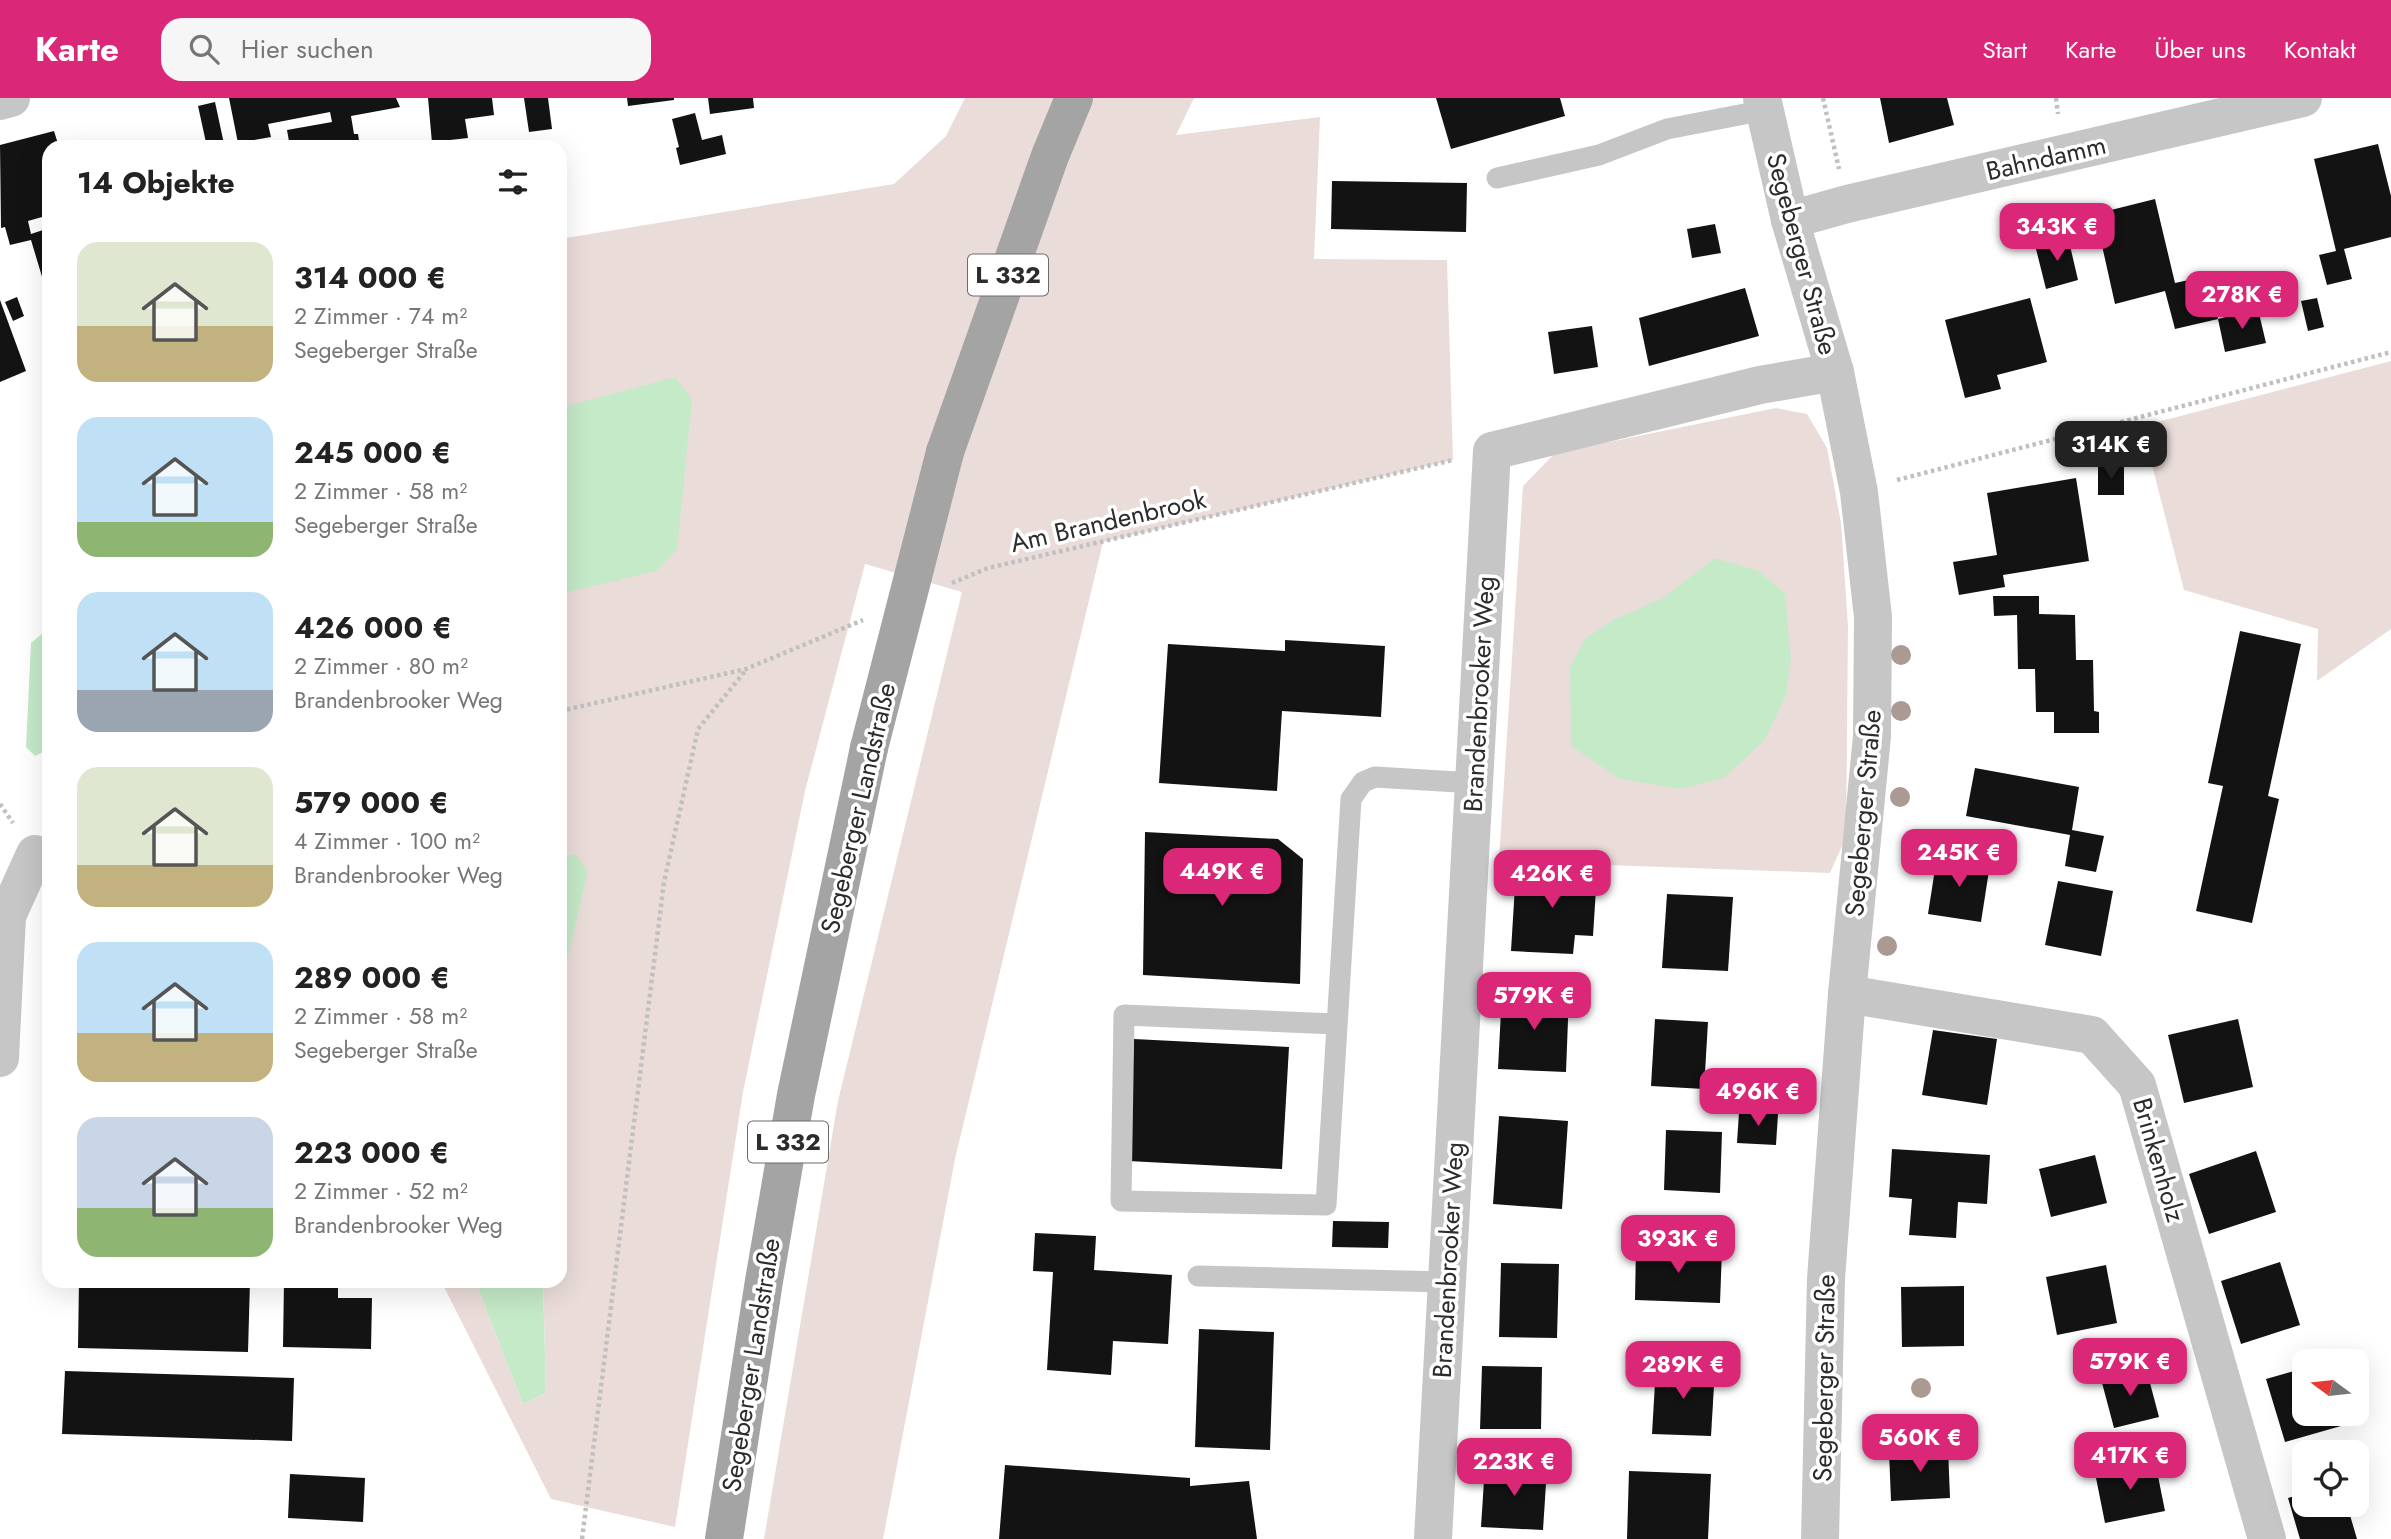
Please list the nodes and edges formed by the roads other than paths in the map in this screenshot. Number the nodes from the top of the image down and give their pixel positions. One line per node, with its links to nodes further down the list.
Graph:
1 (11, 98): 4 (street)
2 (1074, 98): 17 (main road, Segeberger Landstraße / L 332, bridge)
3 (2303, 98): 7 (street, Bahndamm)
4 (0, 101)
5 (1764, 104): 6 (lane); 7 (street, Segeberger Straße)
6 (1497, 178)
7 (1790, 220): 8 (street, Segeberger Straße)
8 (1835, 372): 9 (street, Brandenbrooker Weg); 12 (street, Segeberger Straße)
9 (1474, 783): 13 (lane); 16 (street, Brandenbrooker Weg)
10 (35, 854): 11 (street)
11 (10, 890): 14 (street)
12 (1847, 994): 19 (street, Segeberger Straße); 20 (street, Brinkenholz)
13 (1336, 1024): 13 (lane)
14 (0, 1059)
15 (1198, 1276): 16 (lane)
16 (1447, 1282): 18 (street, Brandenbrooker Weg)
17 (724, 1539)
18 (1433, 1539)
19 (1820, 1539)
20 (2267, 1539)

